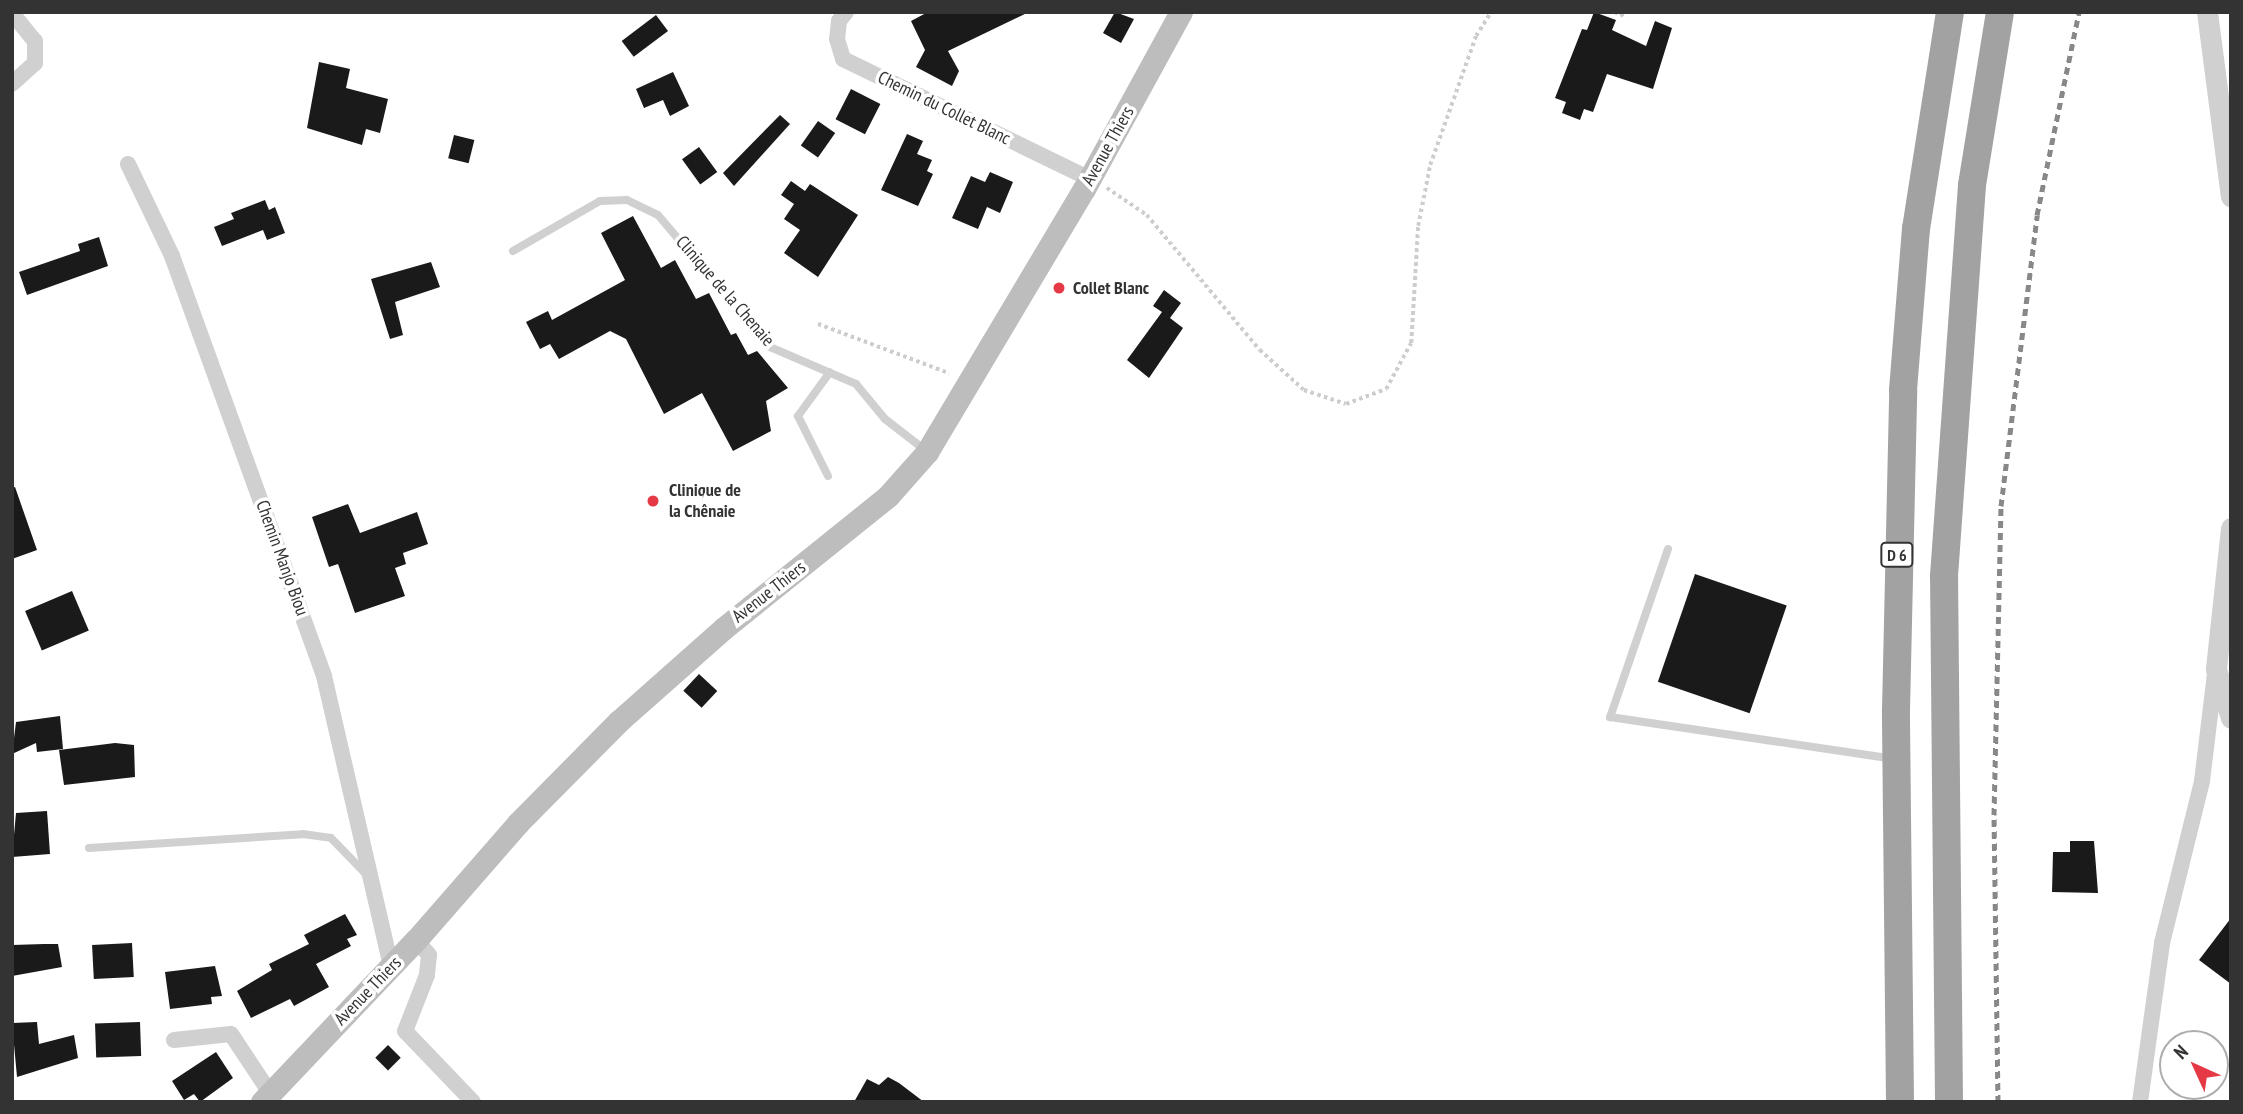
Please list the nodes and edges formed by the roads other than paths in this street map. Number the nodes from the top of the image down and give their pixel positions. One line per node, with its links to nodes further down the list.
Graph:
1 (12, 12): 7 (street)
2 (1181, 12): 9 (main road, Avenue Thiers)
3 (1950, 12): 19 (highway, D 6)
4 (2000, 12): 28 (highway)
5 (2207, 12): 10 (street)
6 (842, 15): 9 (street, Chemin du Collet Blanc)
7 (12, 84)
8 (128, 164): 21 (street, Chemin Manjo Biou)
9 (1090, 179): 13 (main road, Avenue Thiers)
10 (2231, 196)
11 (513, 251): 12 (lane, Clinique de la Chenaie)
12 (830, 372): 13 (lane, Clinique de la Chenaie); 14 (lane)
13 (927, 452): 22 (main road, Avenue Thiers)
14 (828, 476)
15 (2231, 528): 17 (street)
16 (1668, 549): 19 (lane)
17 (2216, 669): 18 (street); 29 (street)
18 (2231, 718)
19 (1896, 759): 27 (highway, D 6)
20 (89, 848): 21 (lane)
21 (366, 873): 23 (street, Chemin Manjo Biou)
22 (416, 940): 23 (main road, Avenue Thiers); 26 (street)
23 (391, 966): 25 (main road, Avenue Thiers)
24 (174, 1040): 25 (street)
25 (266, 1098)
26 (473, 1102)
27 (1900, 1102)
28 (1949, 1102)
29 (2140, 1102)

